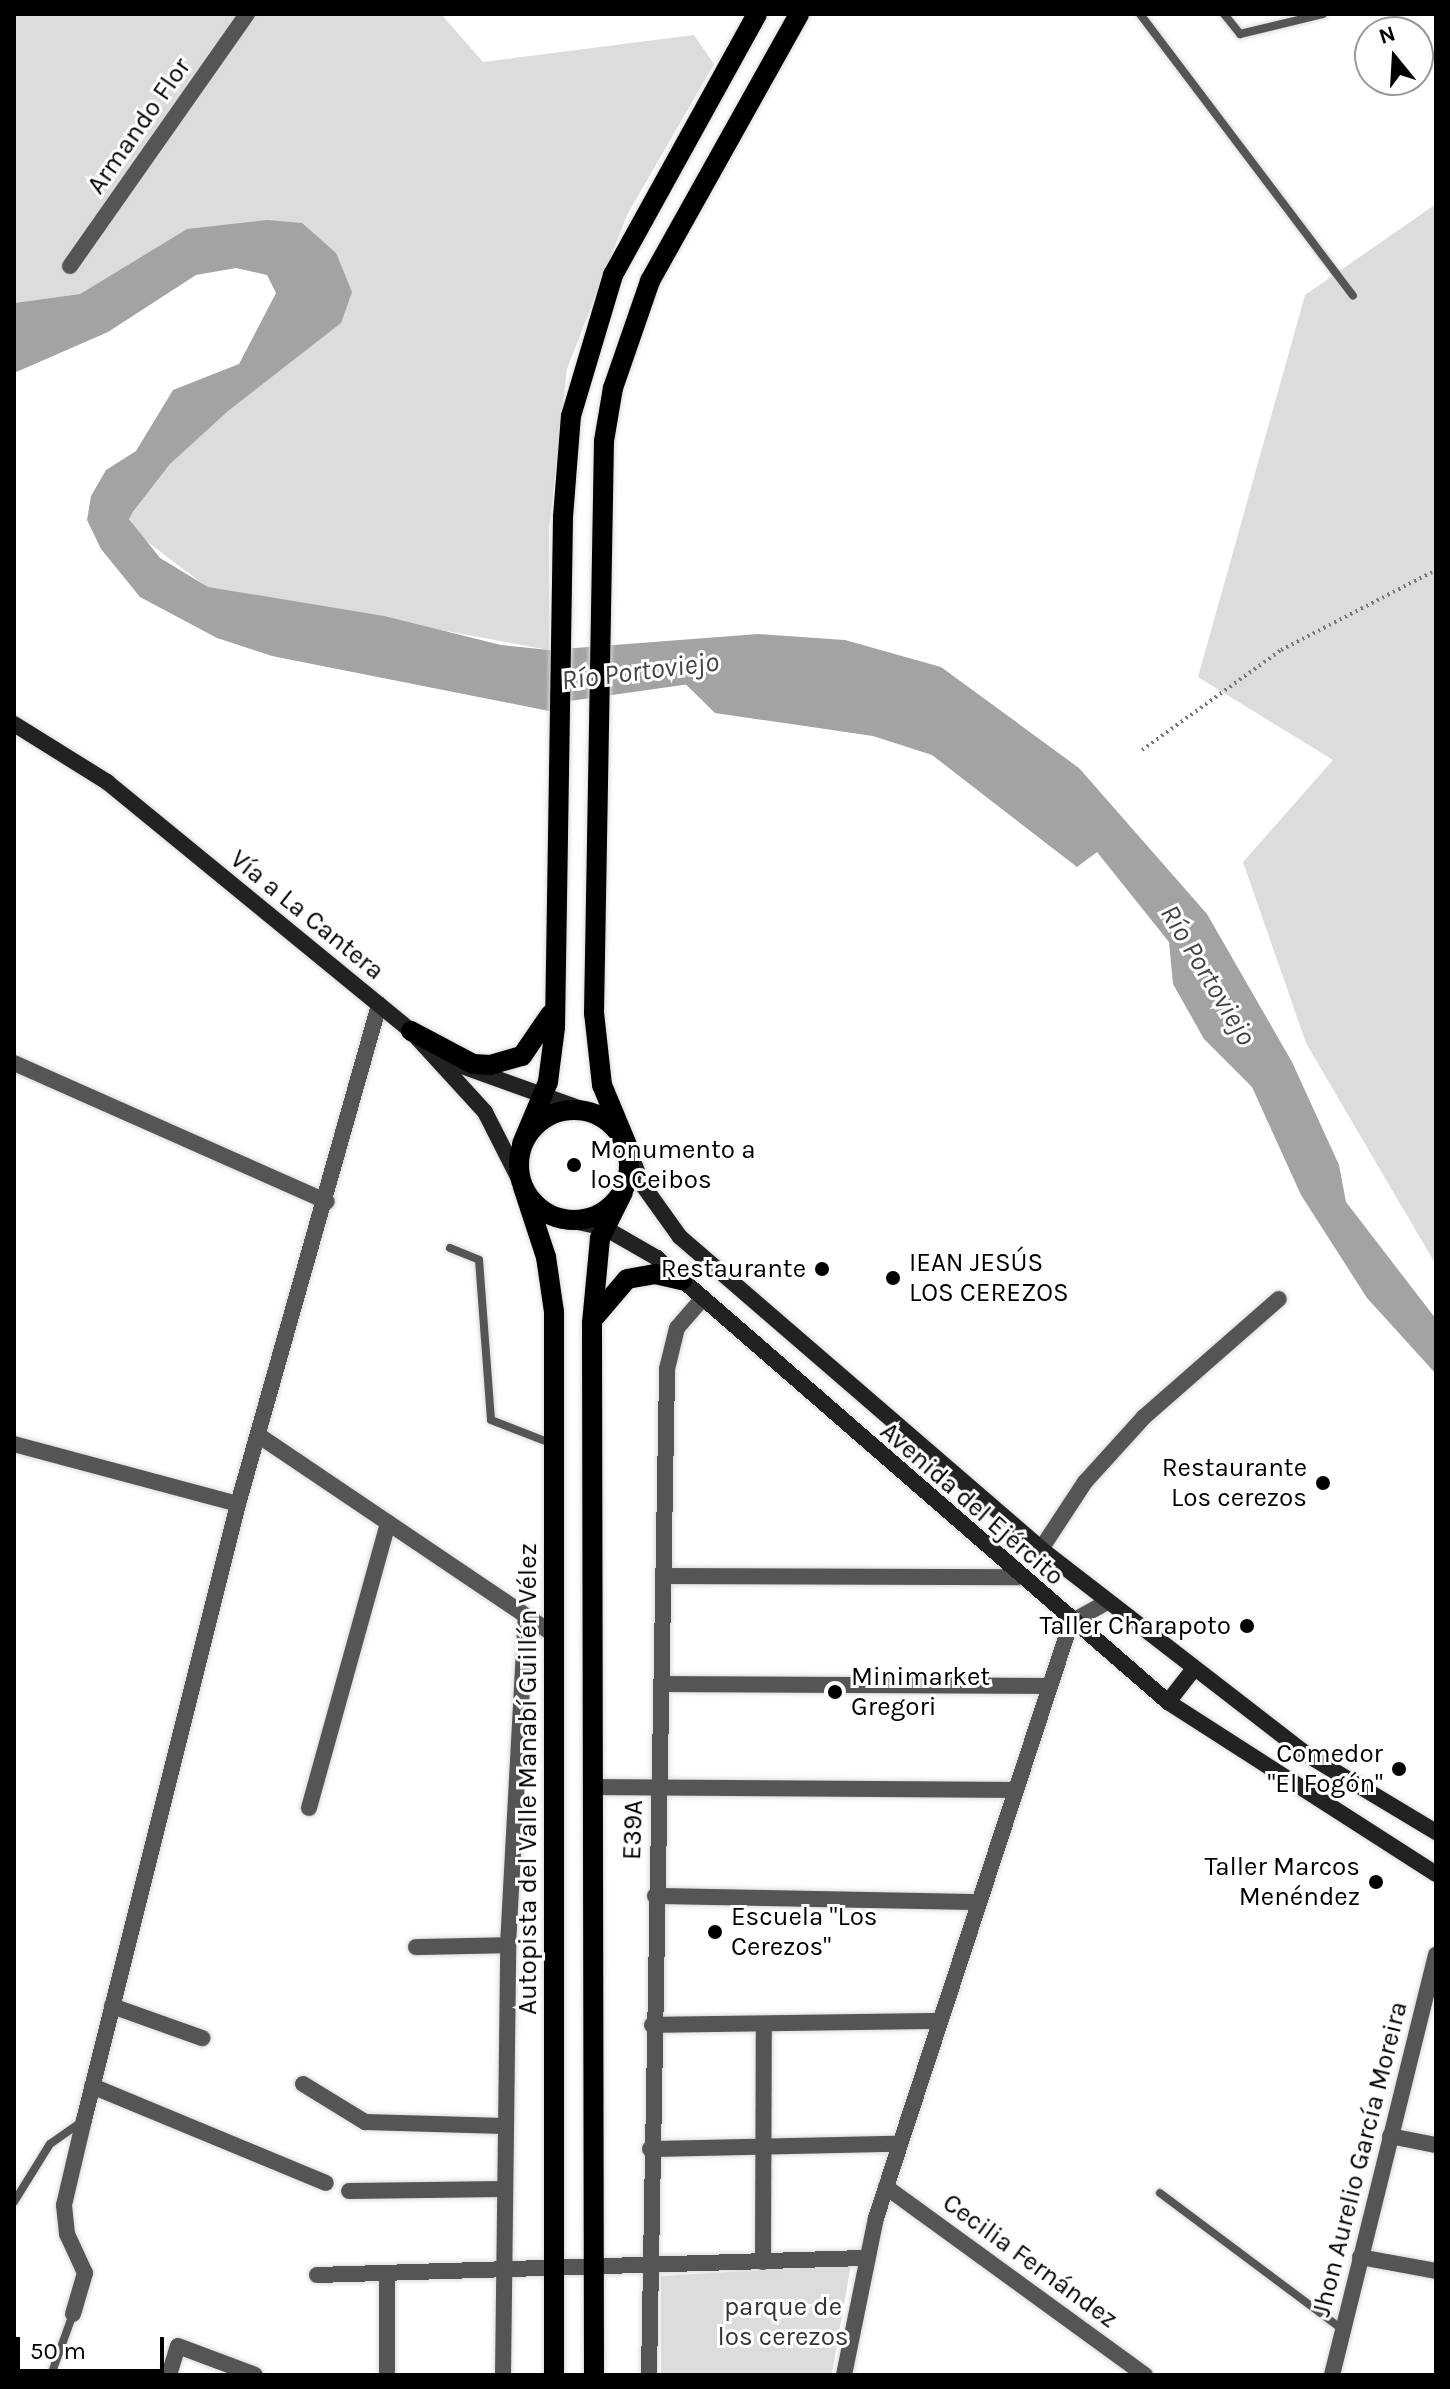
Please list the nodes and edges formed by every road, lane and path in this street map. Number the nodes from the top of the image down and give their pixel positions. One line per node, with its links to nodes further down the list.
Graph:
1 (247, 14): 7 (street, Armando Flor)
2 (757, 14): 12 (main road)
3 (799, 14): 19 (main road, E39A)
4 (1140, 14): 8 (lane)
5 (1224, 14): 6 (lane)
6 (1323, 14)
7 (70, 266)
8 (1353, 296)
9 (1436, 570): 11 (path)
10 (14, 724): 13 (main road, Vía a La Cantera)
11 (1142, 750)
12 (556, 992): 14 (main road); 16 (main road)
13 (379, 1005): 14 (main road, Vía a La Cantera); 22 (street)
14 (411, 1031): 16 (main road); 20 (main road, Vía a La Cantera)
15 (14, 1063): 22 (street)
16 (542, 1100): 17 (main road); 18 (main road)
17 (581, 1109): 18 (main road); 19 (main road)
18 (522, 1144): 20 (main road)
19 (627, 1145): 21 (main road, E39A); 35 (main road, Avenida del Ejército)
20 (523, 1187): 23 (main road); 32 (main road, Autopista del Valle Manabí Guillén Vélez)
21 (623, 1192): 23 (main road); 24 (main road, E39A)
22 (327, 1202): 30 (street)
23 (564, 1219): 24 (main road, Avenida del Ejército)
24 (603, 1227): 26 (main road, Avenida del Ejército); 29 (main road, E39A)
25 (450, 1248): 32 (lane)
26 (682, 1280): 27 (main road, Avenida del Ejército); 29 (main road)
27 (703, 1298): 36 (street, E39A); 37 (main road, Avenida del Ejército)
28 (1279, 1299): 35 (street)
29 (592, 1323): 46 (main road, E39A)
30 (258, 1435): 33 (street); 34 (street)
31 (14, 1444): 33 (street)
32 (554, 1444): 41 (main road, Autopista del Valle Manabí Guillén Vélez)
33 (238, 1504): 57 (street)
34 (388, 1523): 39 (street); 49 (street)
35 (1041, 1549): 38 (main road, Avenida del Ejército)
36 (665, 1576): 37 (street); 43 (street, E39A)
37 (1018, 1577): 40 (main road, Avenida del Ejército)
38 (1105, 1603): 40 (street); 42 (main road, Avenida del Ejército)
39 (526, 1617): 41 (street); 54 (street)
40 (1071, 1622): 44 (street); 45 (main road, Avenida del Ejército)
41 (554, 1635): 83 (main road, Autopista del Valle Manabí Guillén Vélez)
42 (1192, 1671): 45 (main road); 50 (main road, Avenida del Ejército)
43 (662, 1684): 44 (street); 47 (street, E39A)
44 (1049, 1686): 48 (street)
45 (1168, 1702): 51 (main road, Avenida del Ejército)
46 (594, 1787): 47 (street); 84 (main road, E39A)
47 (659, 1787): 48 (street); 52 (street, E39A)
48 (1014, 1790): 53 (street)
49 (309, 1808)
50 (1436, 1832)
51 (1436, 1874)
52 (655, 1896): 53 (street); 62 (street, E39A)
53 (978, 1902): 59 (street)
54 (508, 1945): 55 (street); 67 (street)
55 (416, 1947)
56 (1436, 1955): 58 (street, Jhon Aurelio García Moreira)
57 (112, 2006): 63 (street); 65 (street)
58 (1419, 2020): 61 (street); 68 (street, Jhon Aurelio García Moreira)
59 (940, 2021): 60 (street); 69 (street)
60 (764, 2024): 62 (street); 71 (street)
61 (1436, 2024)
62 (652, 2025): 72 (street, E39A)
63 (202, 2038)
64 (303, 2084): 67 (street)
65 (92, 2086): 66 (street); 73 (street)
66 (84, 2120): 78 (lane); 89 (street)
67 (504, 2126): 75 (street)
68 (1390, 2136): 70 (street); 79 (street, Jhon Aurelio García Moreira)
69 (899, 2144): 71 (street); 74 (street)
70 (1436, 2145)
71 (764, 2147): 72 (street); 81 (street)
72 (650, 2149): 82 (street, E39A)
73 (326, 2183)
74 (886, 2187): 80 (street); 100 (street, Cecilia Fernández)
75 (504, 2189): 76 (street); 85 (street)
76 (349, 2191)
77 (1160, 2193): 90 (lane)
78 (14, 2202)
79 (1360, 2257): 86 (street); 90 (street, Jhon Aurelio García Moreira)
80 (864, 2258): 81 (street); 99 (street)
81 (763, 2262): 82 (street)
82 (649, 2267): 84 (street); 98 (street, E39A)
83 (555, 2269): 84 (street); 85 (street); 96 (main road, Autopista del Valle Manabí Guillén Vélez)
84 (595, 2269): 97 (main road, E39A)
85 (504, 2270): 87 (street); 95 (street)
86 (1436, 2271)
87 (387, 2274): 88 (street); 94 (street)
88 (317, 2275)
89 (73, 2314): 91 (lane)
90 (1342, 2329): 101 (street, Jhon Aurelio García Moreira)
91 (51, 2375)
92 (169, 2375): 93 (street)
93 (255, 2375)
94 (387, 2375)
95 (503, 2375)
96 (554, 2375)
97 (594, 2375)
98 (649, 2375)
99 (844, 2375)
100 (1145, 2375)
101 (1334, 2375)

